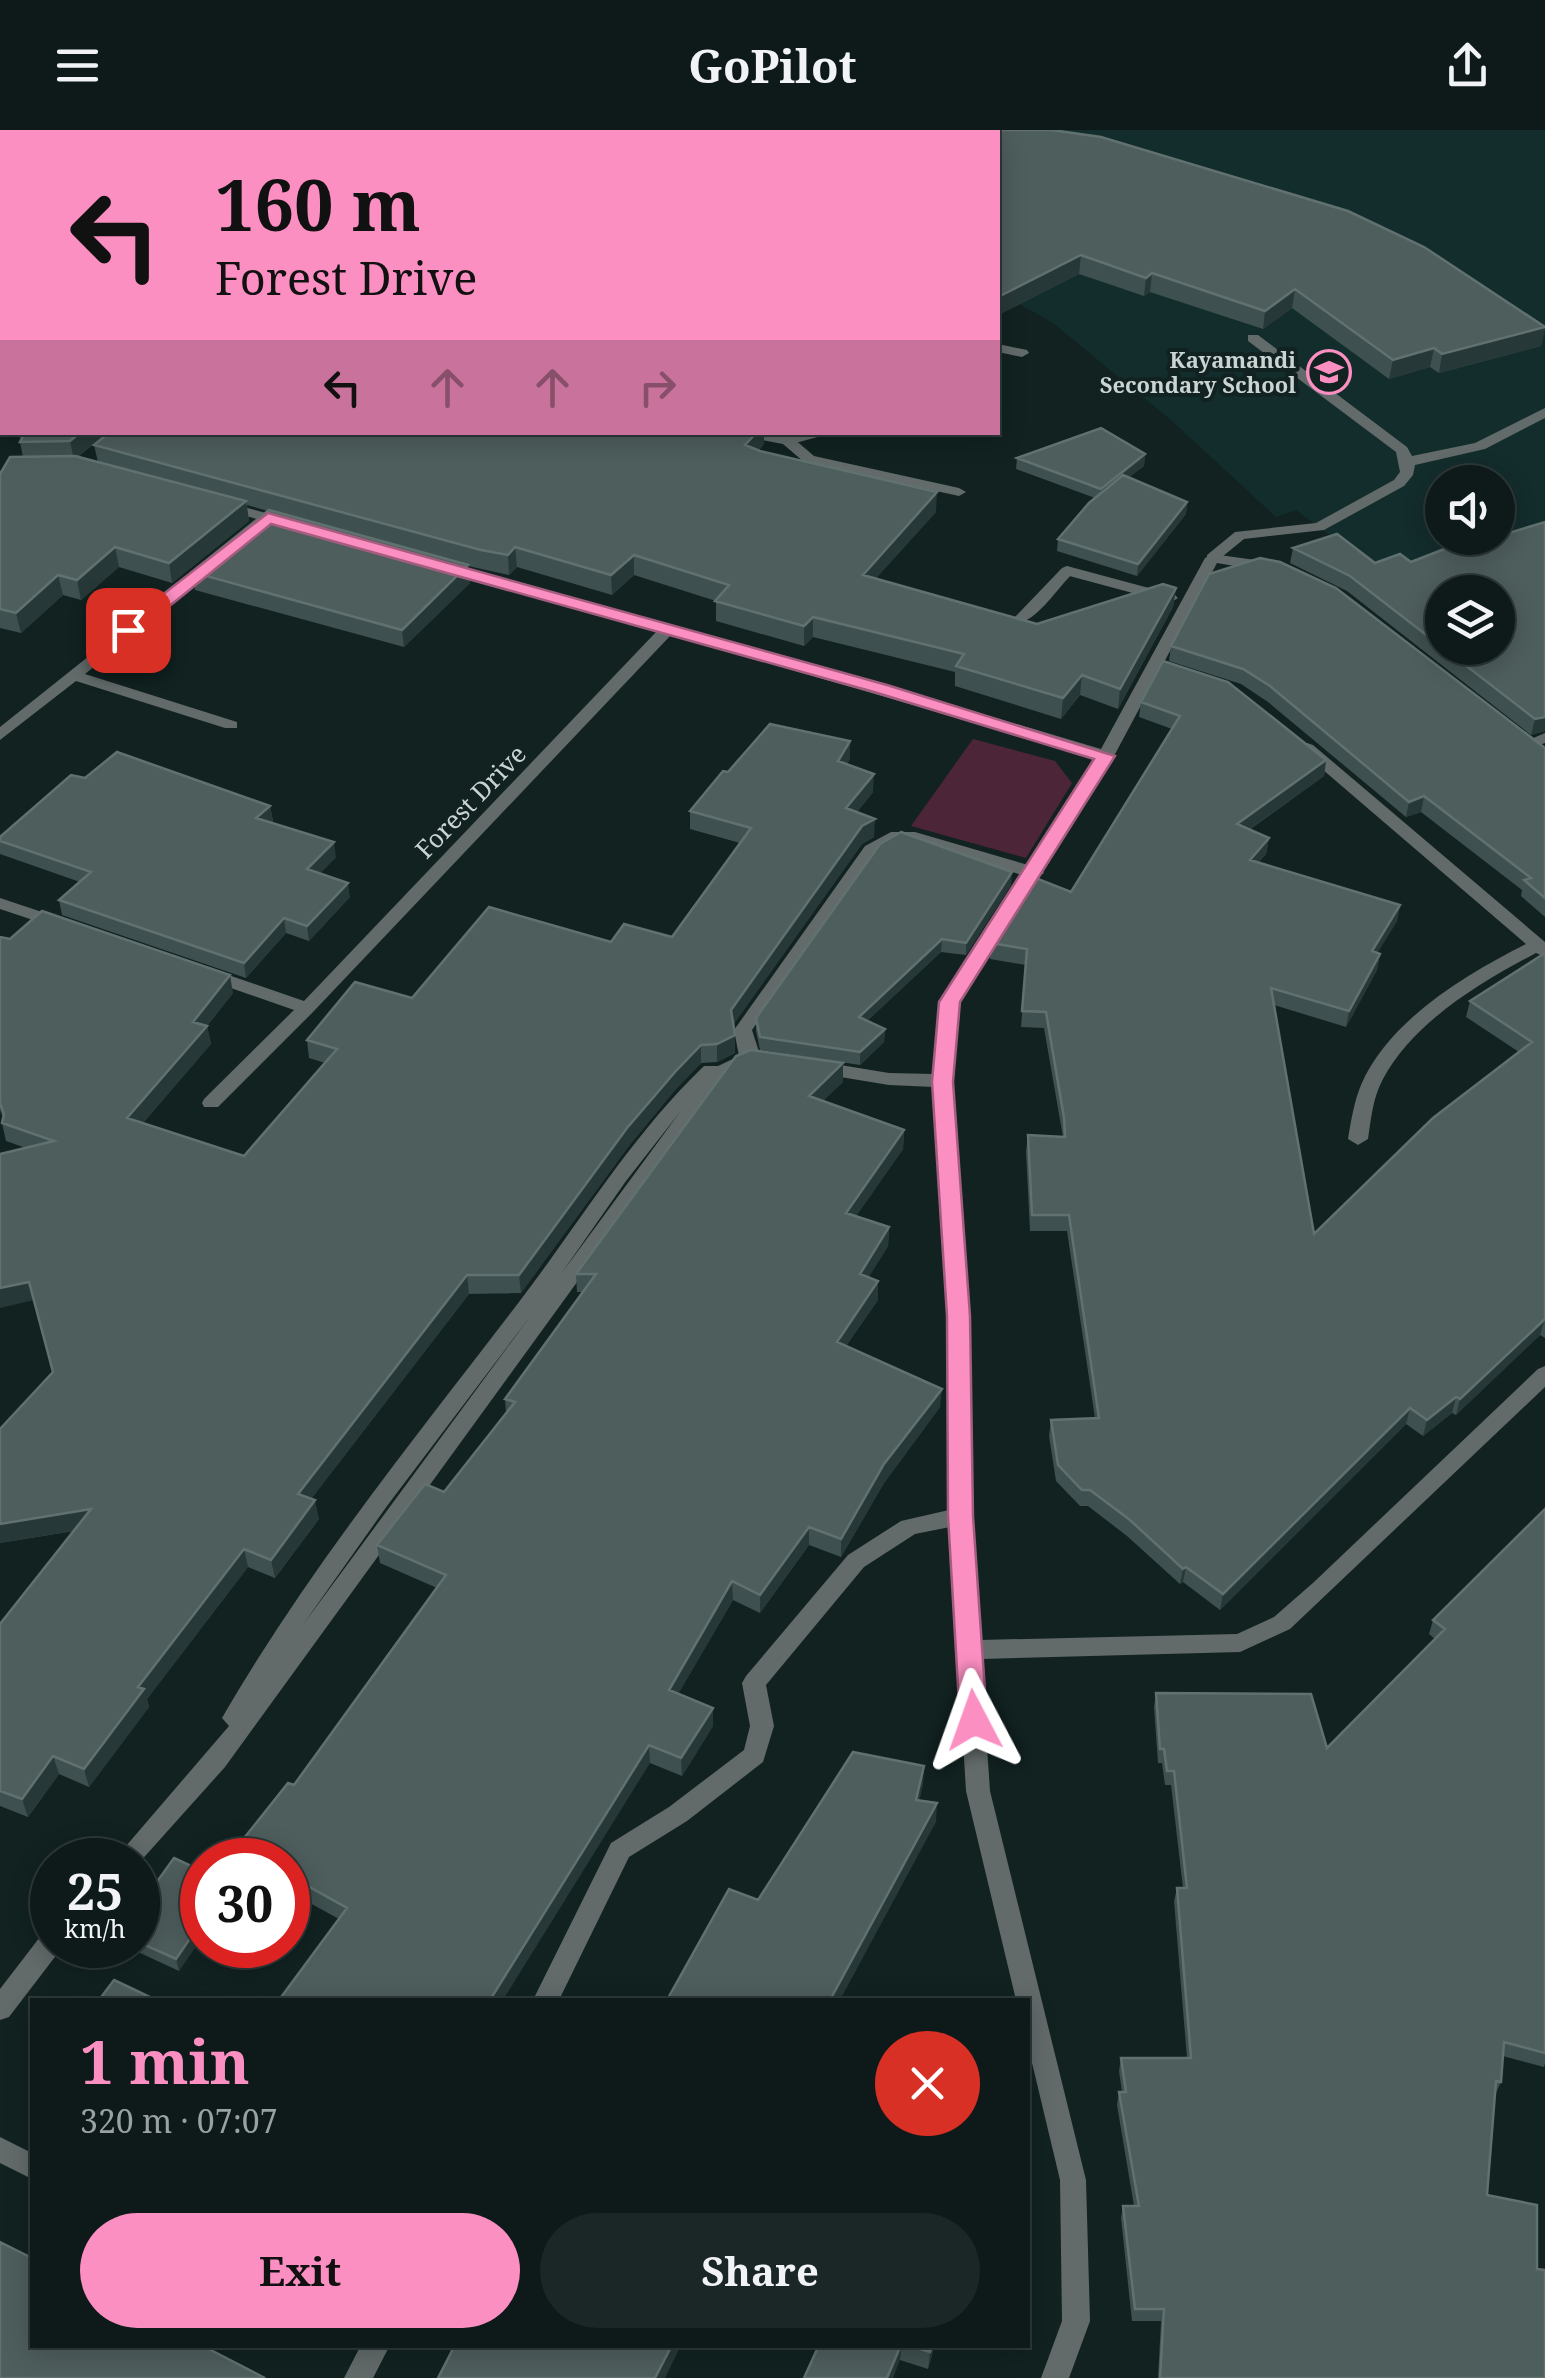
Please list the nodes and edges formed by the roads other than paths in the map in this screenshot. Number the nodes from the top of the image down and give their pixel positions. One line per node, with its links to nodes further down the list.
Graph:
1 (1253, 338): 8 (street)
2 (1000, 348): 3 (street)
3 (1022, 353)
4 (1545, 412): 8 (street)
5 (745, 435): 7 (street)
6 (817, 435): 7 (street)
7 (788, 442): 9 (street)
8 (1409, 461): 15 (street)
9 (960, 492)
10 (196, 498): 11 (street)
11 (268, 518): 12 (street); 13 (street)
12 (304, 528)
13 (253, 530)
14 (223, 554): 21 (street)
15 (1212, 558): 17 (street); 18 (street)
16 (432, 564): 20 (street)
17 (1282, 569)
18 (1186, 602): 19 (street); 28 (street)
19 (981, 618)
20 (668, 629): 28 (street); 35 (street, Forest Drive)
21 (73, 675): 22 (street); 25 (street)
22 (232, 724)
23 (1286, 731): 33 (street)
24 (1512, 732): 27 (street)
25 (0, 735)
26 (1545, 738): 27 (street)
27 (1527, 744): 29 (street)
28 (1106, 756): 30 (street)
29 (1545, 758)
30 (1034, 873): 36 (street); 37 (street)
31 (0, 903): 32 (street)
32 (72, 928)
33 (1541, 948): 39 (street)
34 (181, 965): 35 (street)
35 (308, 1008): 38 (street, Forest Drive)
36 (775, 1061): 37 (street); 43 (street); 44 (street)
37 (937, 1087): 41 (street)
38 (211, 1103)
39 (1358, 1139)
40 (1545, 1374): 42 (street)
41 (960, 1516): 42 (street); 46 (street)
42 (969, 1650): 47 (street)
43 (213, 1762)
44 (146, 1838)
45 (31, 1968): 49 (street)
46 (547, 1998)
47 (1028, 1998)
48 (1030, 2006): 54 (street)
49 (0, 2009)
50 (0, 2150): 51 (street)
51 (30, 2166)
52 (371, 2348): 53 (street)
53 (358, 2378)
54 (1054, 2378)

